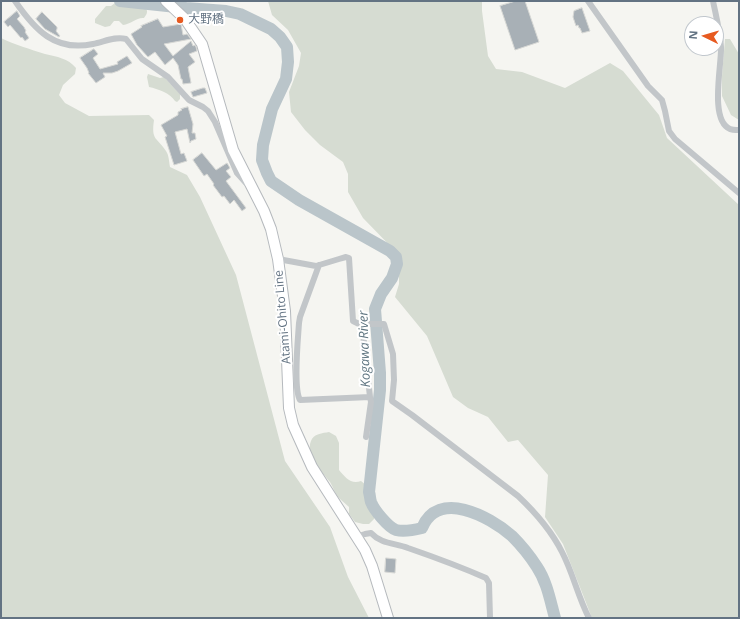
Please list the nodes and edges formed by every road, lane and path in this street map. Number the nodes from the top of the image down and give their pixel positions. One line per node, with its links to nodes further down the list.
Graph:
1 (15, 1): 6 (street)
2 (166, 1): 6 (main road, Atami-Ohito Line)
3 (588, 1): 7 (street)
4 (713, 1): 5 (street)
5 (739, 130)
6 (251, 186): 8 (main road, Atami-Ohito Line)
7 (739, 192)
8 (278, 259): 9 (street); 13 (main road, Atami-Ohito Line)
9 (320, 265): 10 (street); 11 (street)
10 (365, 324): 11 (street); 16 (street)
11 (370, 397): 12 (street)
12 (366, 437)
13 (356, 537): 14 (main road, Atami-Ohito Line); 15 (street)
14 (388, 618)
15 (490, 618)
16 (589, 618)

